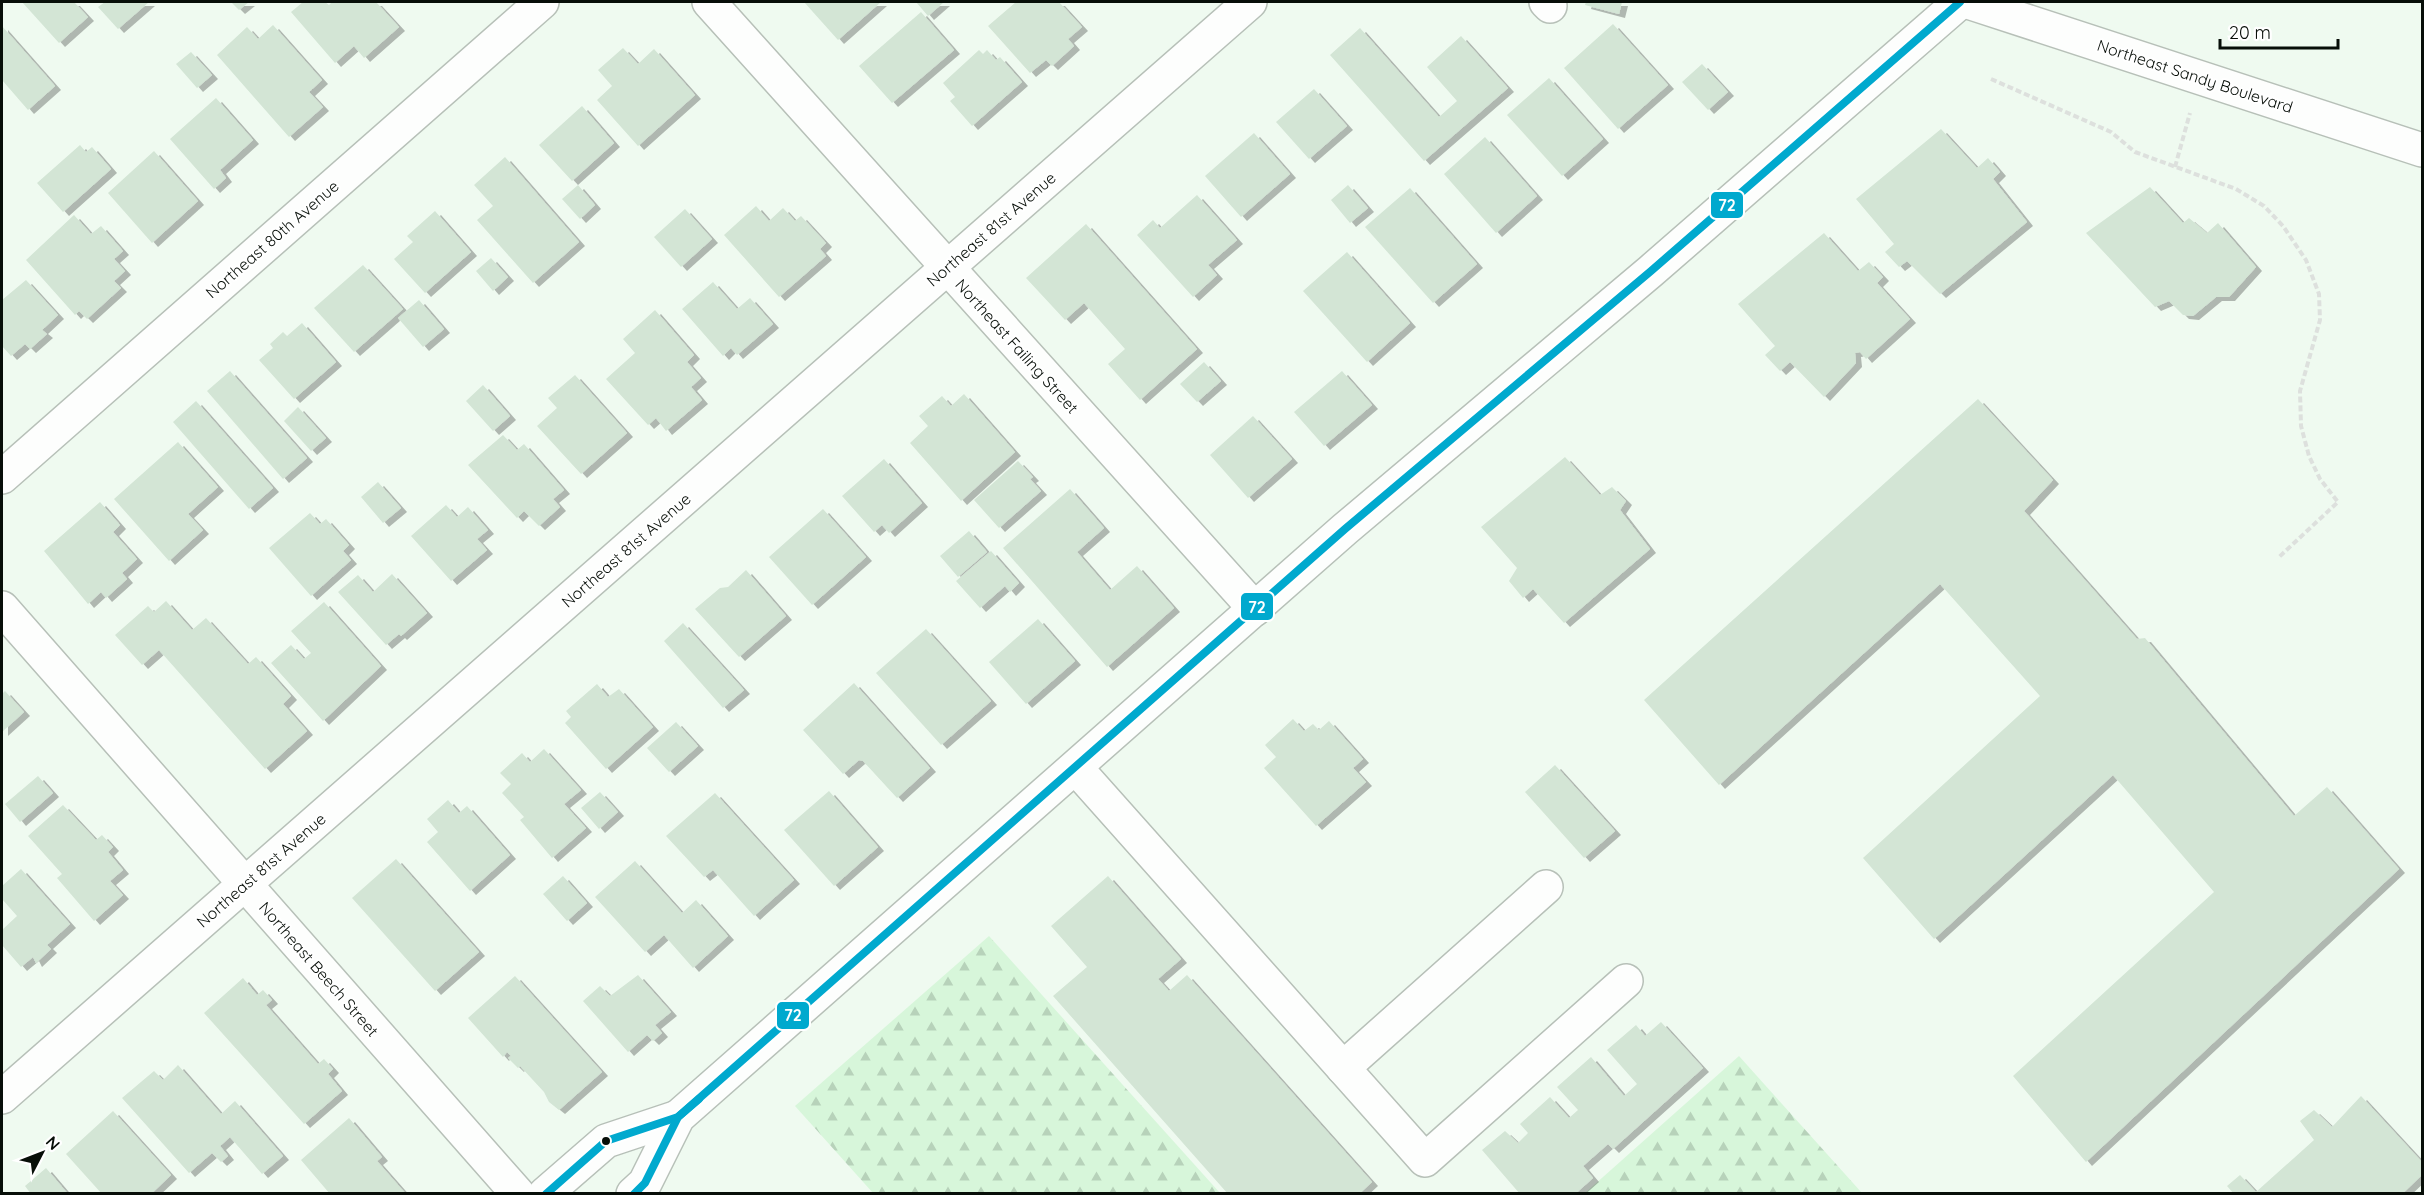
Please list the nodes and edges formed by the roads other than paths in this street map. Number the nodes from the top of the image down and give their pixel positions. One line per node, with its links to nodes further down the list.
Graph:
1 (542, 2): 8 (street, Northeast 80th Avenue)
2 (709, 2): 7 (street, Northeast Failing Street)
3 (1250, 2): 7 (street, Northeast 81st Avenue)
4 (1960, 2): 10 (street)
5 (1968, 2): 6 (street, Northeast Sandy Boulevard)
6 (2422, 150)
7 (947, 268): 10 (street, Northeast Failing Street); 12 (street, Northeast 81st Avenue)
8 (2, 477)
9 (2, 608): 12 (street, Northeast Beech Street)
10 (1255, 609): 11 (street)
11 (1076, 768): 15 (street); 17 (street)
12 (245, 885): 16 (street, Northeast 81st Avenue); 18 (street, Northeast Beech Street)
13 (1546, 887): 15 (street)
14 (1626, 981): 15 (street)
15 (1343, 1068)
16 (2, 1097)
17 (678, 1117): 19 (street); 20 (street)
18 (518, 1194)
19 (545, 1194)
20 (633, 1194)

